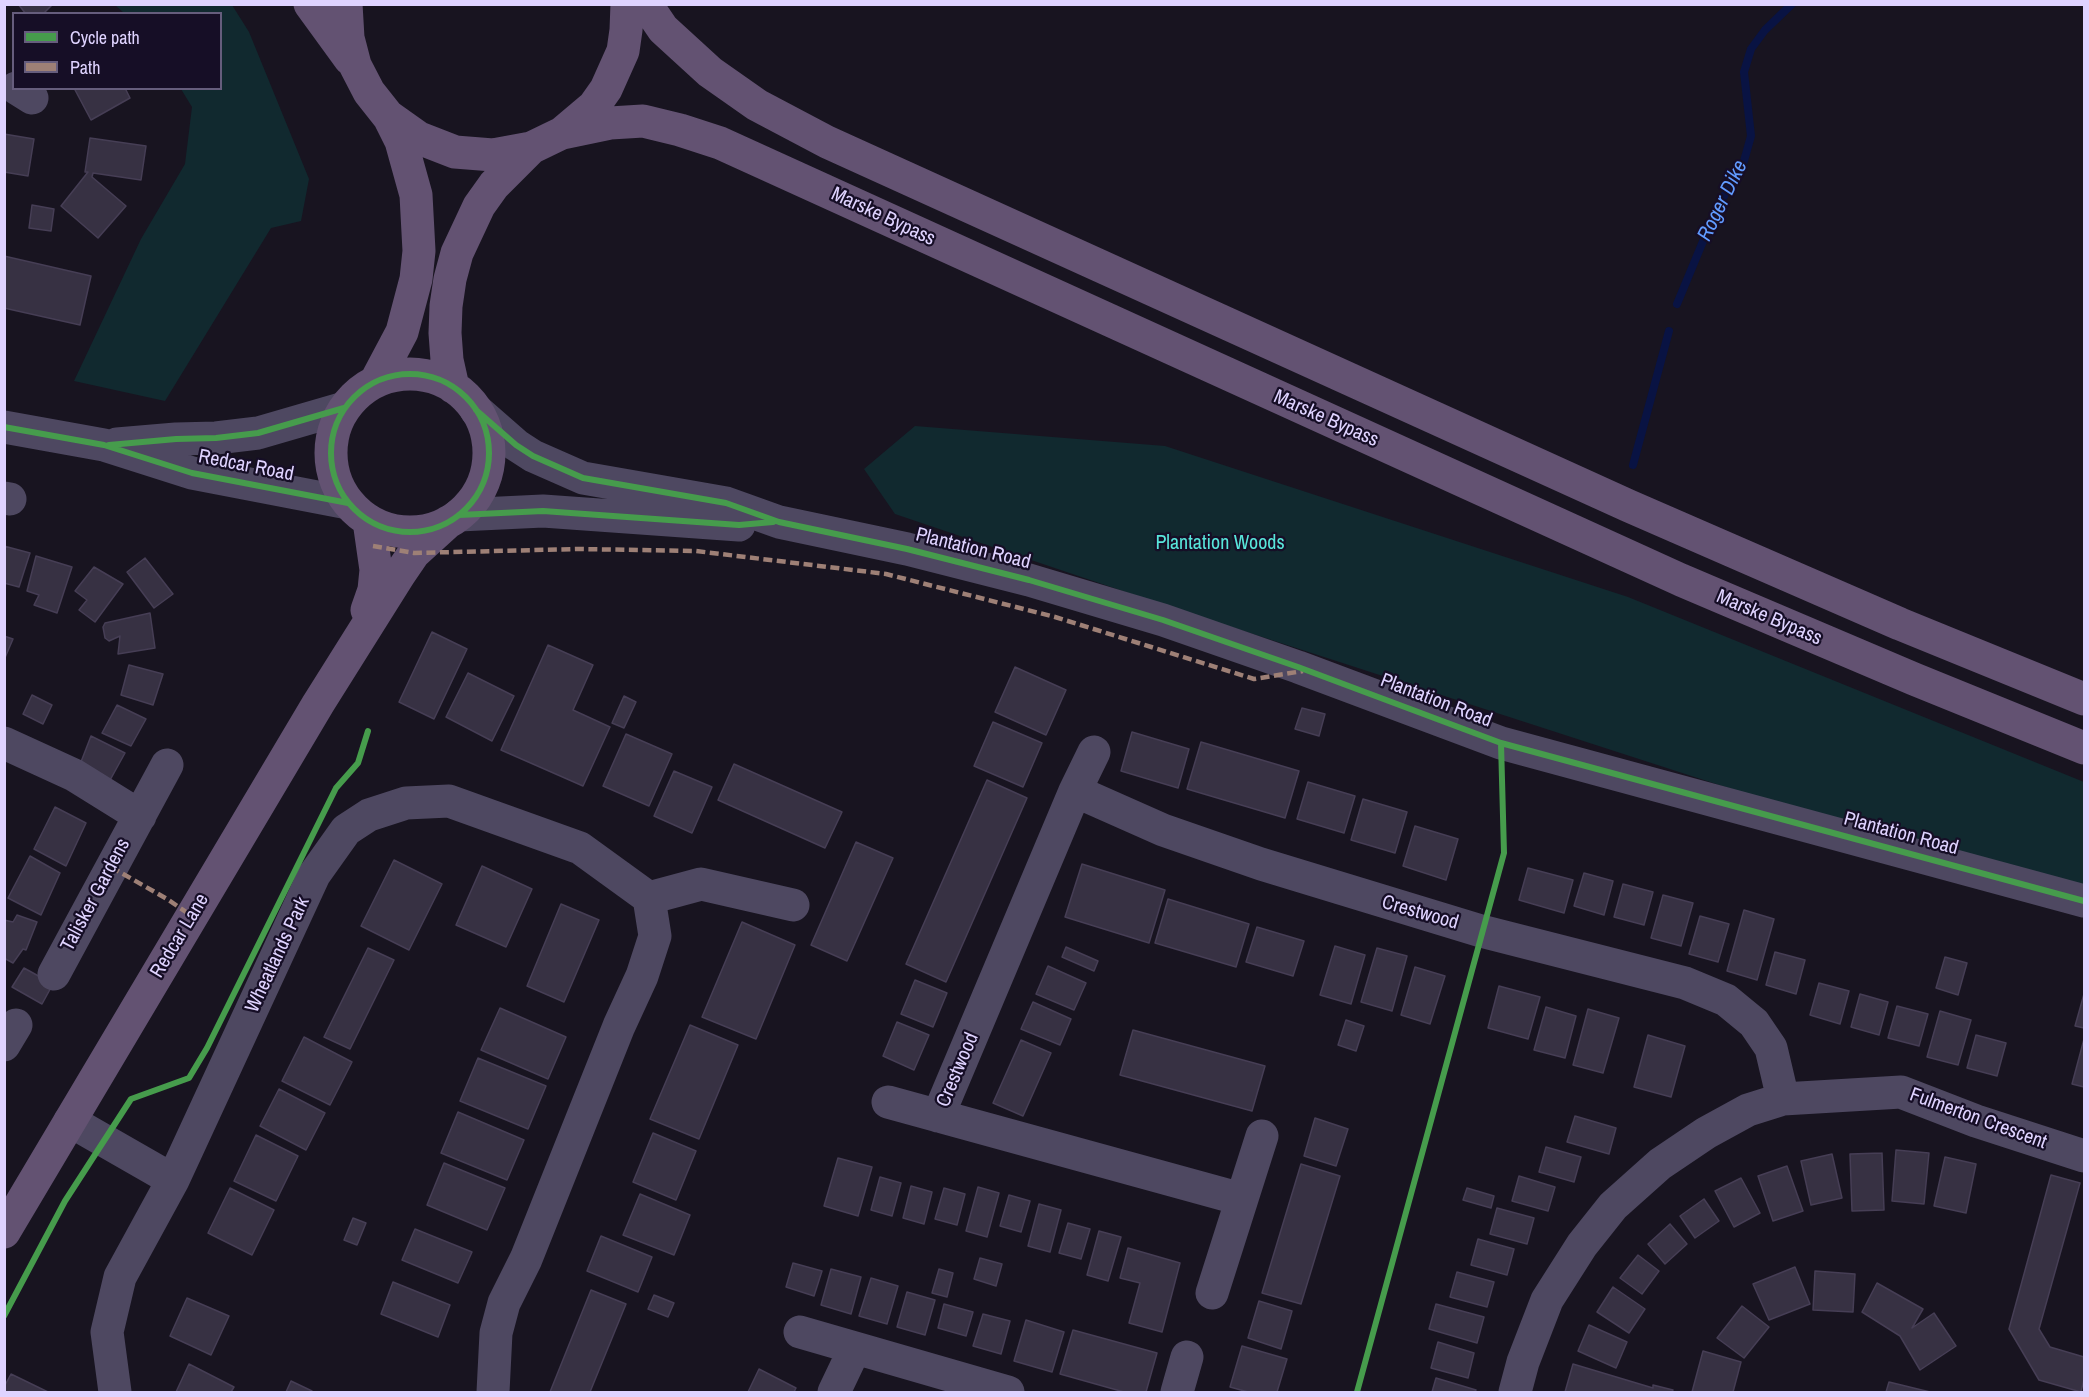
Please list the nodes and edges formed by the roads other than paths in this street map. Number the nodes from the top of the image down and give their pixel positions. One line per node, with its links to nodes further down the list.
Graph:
1 (310, 4): 5 (main road)
2 (346, 4): 5 (main road)
3 (627, 4): 7 (main road)
4 (646, 4): 19 (main road)
5 (355, 66): 6 (main road)
6 (388, 116): 8 (main road); 9 (main road)
7 (562, 133): 8 (main road); 21 (main road, Marske Bypass)
8 (531, 148): 10 (main road)
9 (376, 381): 10 (main road); 11 (main road)
10 (453, 387): 12 (main road)
11 (344, 408): 14 (street, Redcar Road); 15 (main road)
12 (476, 410): 16 (main road); 17 (street, Plantation Road)
13 (4, 427): 14 (street, Redcar Road)
14 (104, 445): 15 (street, Redcar Road)
15 (359, 512): 16 (main road); 18 (main road, Redcar Lane)
16 (453, 518): 17 (street, Plantation Road); 18 (main road, Redcar Lane)
17 (779, 522): 27 (street, Plantation Road)
18 (358, 641): 33 (main road, Redcar Lane)
19 (2085, 699)
20 (4, 743): 25 (street, Talisker Gardens)
21 (2085, 748)
22 (1094, 752): 24 (street, Crestwood)
23 (167, 765): 25 (street, Talisker Gardens)
24 (1075, 791): 30 (street, Crestwood); 32 (street, Crestwood)
25 (140, 816): 29 (street, Talisker Gardens)
26 (649, 898): 28 (street); 36 (street, Wheatlands Park); 44 (street)
27 (2085, 901)
28 (793, 905)
29 (54, 974)
30 (1783, 1099): 35 (street, Fulmerton Crescent); 48 (street, Fulmerton Crescent)
31 (888, 1102): 32 (street, Crestwood)
32 (938, 1116): 37 (street, Crestwood)
33 (70, 1121): 36 (street); 38 (main road, Redcar Lane)
34 (1262, 1136): 37 (street)
35 (2085, 1156)
36 (173, 1180): 43 (street, Wheatlands Park)
37 (1241, 1199): 39 (street)
38 (4, 1232)
39 (1212, 1293)
40 (800, 1332): 41 (street)
41 (855, 1348): 45 (street); 46 (street)
42 (1187, 1357): 47 (street)
43 (115, 1392)
44 (494, 1392)
45 (834, 1392)
46 (1008, 1392)
47 (1177, 1392)
48 (1515, 1392)

